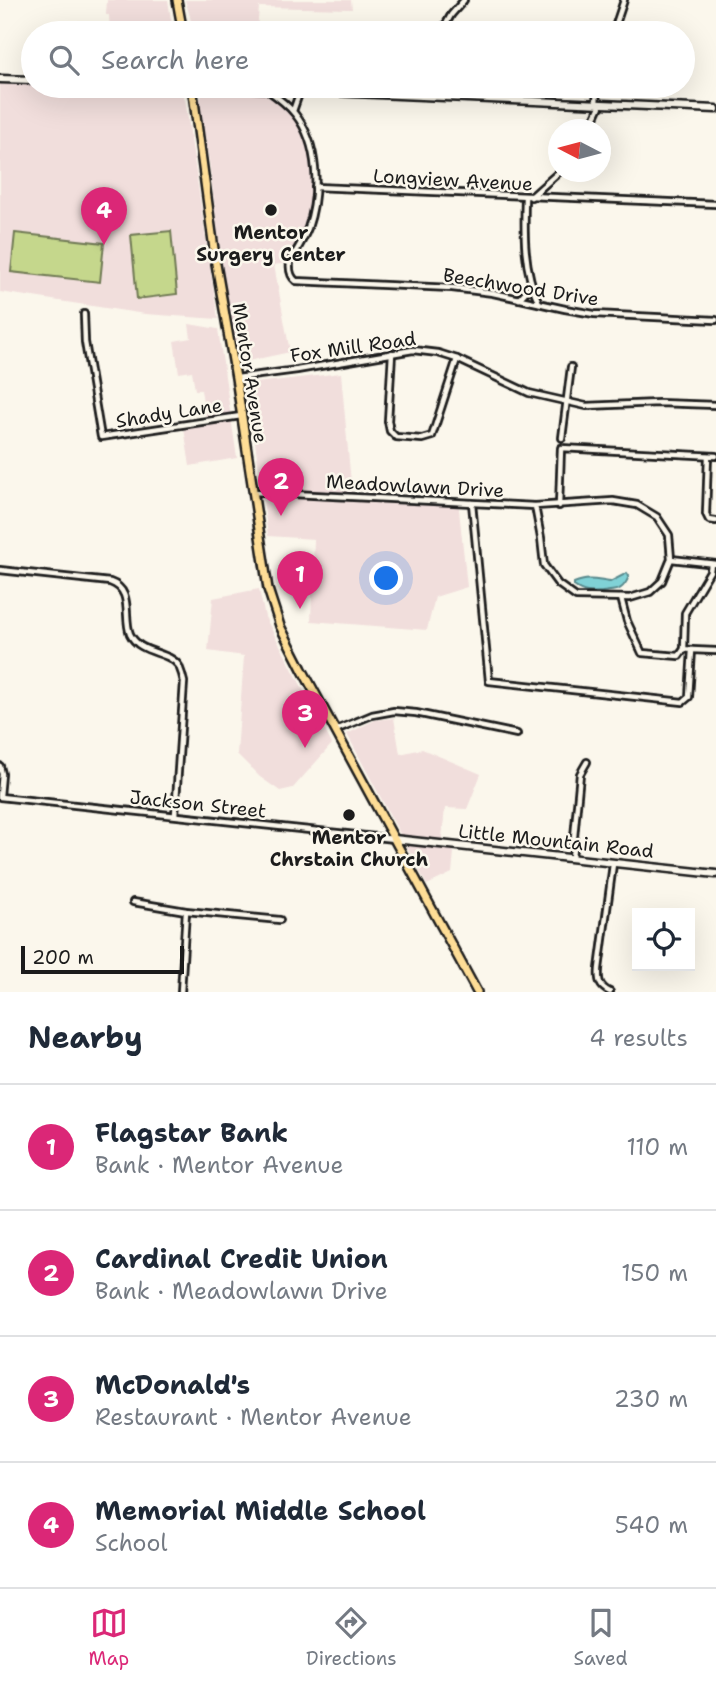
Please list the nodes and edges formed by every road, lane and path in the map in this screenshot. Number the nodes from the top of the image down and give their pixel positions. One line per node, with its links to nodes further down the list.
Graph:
1 (177, 0): 4 (main road)
2 (464, 0): 5 (street)
3 (624, 0): 6 (street)
4 (181, 21)
5 (448, 21)
6 (616, 21)
7 (0, 79): 8 (street)
8 (21, 80)
9 (195, 98): 30 (main road, Mentor Avenue)
10 (276, 98): 16 (street)
11 (298, 98): 16 (street)
12 (458, 98): 14 (street)
13 (598, 98): 14 (street)
14 (598, 104): 15 (street); 17 (street)
15 (716, 109)
16 (293, 111): 19 (street)
17 (593, 119)
18 (548, 181): 20 (street)
19 (315, 187): 20 (street, Longview Avenue); 23 (street, Beechwood Drive)
20 (528, 197): 21 (street, Longview Avenue); 22 (street)
21 (716, 204)
22 (532, 285): 23 (street); 24 (street)
23 (519, 299): 24 (street, Beechwood Drive)
24 (539, 303): 26 (street, Beechwood Drive)
25 (84, 314): 33 (street, Shady Lane)
26 (716, 320)
27 (392, 353): 28 (street, Fox Mill Road); 28 (street); 30 (street, Fox Mill Road)
28 (457, 359): 31 (street, Fox Mill Road)
29 (570, 366): 31 (street)
30 (236, 378): 33 (main road, Mentor Avenue)
31 (566, 401): 32 (street, Fox Mill Road); 34 (street)
32 (716, 405)
33 (241, 416): 37 (main road, Mentor Avenue)
34 (562, 438)
35 (708, 456): 36 (street); 40 (street); 41 (street)
36 (716, 456)
37 (253, 492): 38 (street, Meadowlawn Drive); 49 (main road, Mentor Avenue)
38 (472, 503): 39 (street, Meadowlawn Drive); 47 (street)
39 (535, 506): 40 (street, Meadowlawn Drive); 45 (street)
40 (559, 506): 42 (street, Meadowlawn Drive)
41 (716, 521)
42 (671, 559): 43 (street); 45 (street)
43 (713, 564): 46 (street)
44 (0, 570): 54 (street)
45 (621, 598): 46 (street)
46 (684, 649): 47 (street)
47 (692, 650): 48 (street)
48 (716, 651)
49 (336, 730): 50 (street); 55 (main road, Mentor Avenue)
50 (517, 734)
51 (587, 762): 56 (street)
52 (0, 766): 53 (street)
53 (0, 796): 54 (street, Jackson Street)
54 (175, 815): 55 (street, Jackson Street)
55 (394, 839): 56 (street, Little Mountain Road); 63 (main road, Mentor Avenue)
56 (572, 859): 57 (street, Little Mountain Road)
57 (613, 864): 58 (street, Little Mountain Road); 64 (street)
58 (716, 874)
59 (133, 902): 60 (street)
60 (186, 911): 61 (street); 62 (street)
61 (280, 920)
62 (181, 992)
63 (477, 992)
64 (610, 992)

